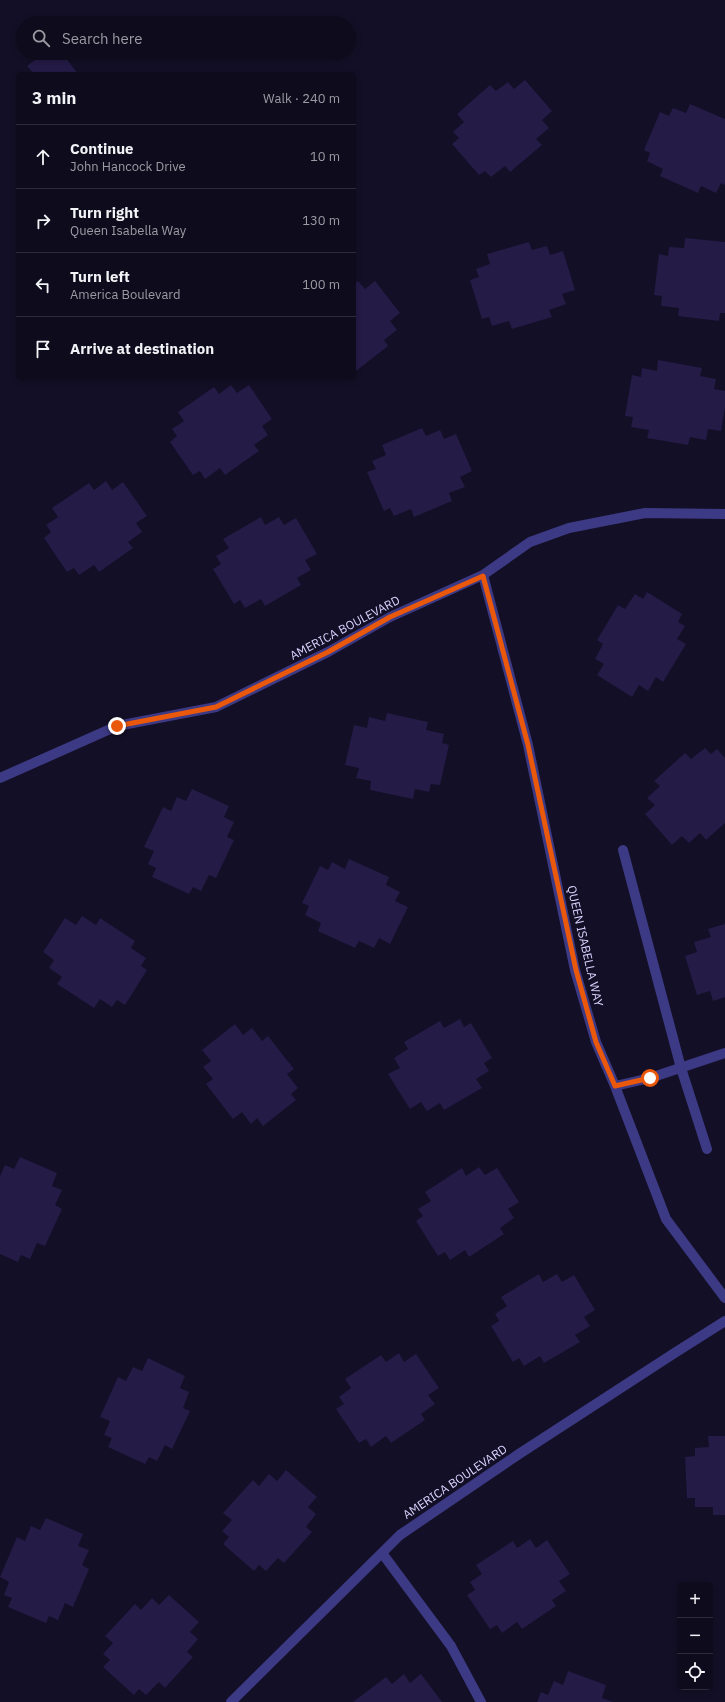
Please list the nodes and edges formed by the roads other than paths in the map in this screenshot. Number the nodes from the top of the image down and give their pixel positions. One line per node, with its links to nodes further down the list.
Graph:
1 (725, 514): 2 (street, AMERICA BOULEVARD)
2 (483, 576): 3 (street, AMERICA BOULEVARD); 7 (street, QUEEN ISABELLA WAY)
3 (0, 778)
4 (623, 850): 6 (street)
5 (725, 1053): 6 (street)
6 (681, 1068): 7 (street); 8 (street)
7 (615, 1086): 9 (street, QUEEN ISABELLA WAY)
8 (707, 1149)
9 (725, 1298)
10 (725, 1321): 11 (street, AMERICA BOULEVARD)
11 (382, 1553): 12 (street, AMERICA BOULEVARD); 13 (street)
12 (231, 1702)
13 (481, 1702)

